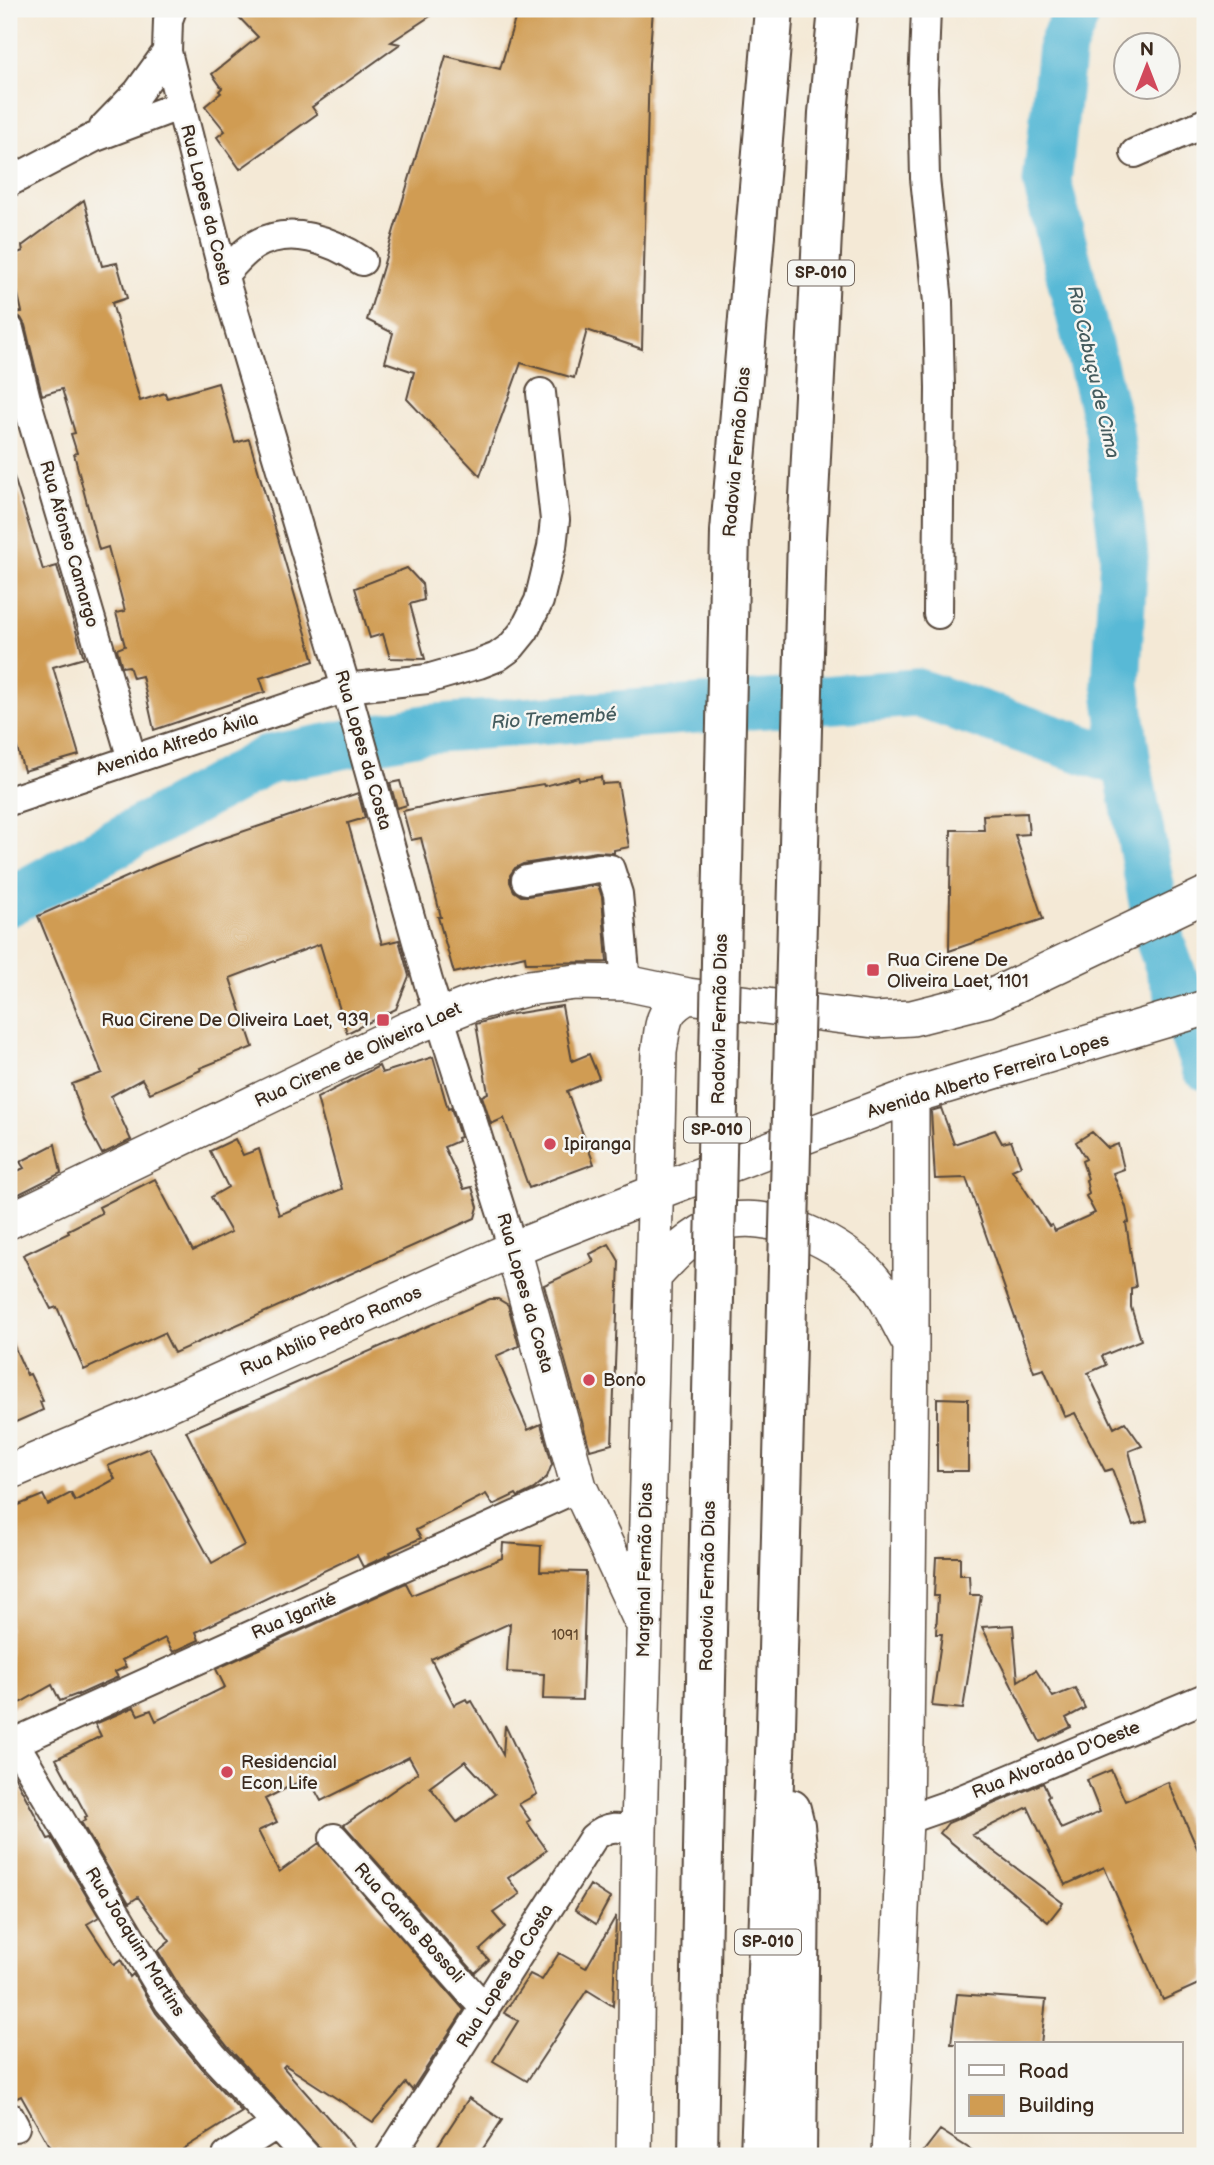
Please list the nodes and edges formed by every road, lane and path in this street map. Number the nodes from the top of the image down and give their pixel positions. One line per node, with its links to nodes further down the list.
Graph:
1 (173, 9): 5 (street, Rua Lopes da Costa)
2 (774, 9): 46 (highway, Rodovia Fernão Dias / SP-010, bridge)
3 (838, 9): 35 (highway, SP-010, bridge)
4 (926, 9): 15 (street)
5 (167, 52): 6 (street, Rua Lopes da Costa); 8 (street)
6 (181, 105): 8 (street); 12 (street, Rua Lopes da Costa)
7 (1205, 123): 9 (street)
8 (93, 138): 10 (street)
9 (1135, 153)
10 (9, 182)
11 (362, 261): 12 (street)
12 (223, 275): 16 (street, Rua Lopes da Costa)
13 (9, 329): 17 (street, Rua Afonso Camargo)
14 (541, 393): 16 (street, Avenida Alfredo Ávila)
15 (938, 614)
16 (349, 700): 17 (street, Avenida Alfredo Ávila); 24 (street, Rua Lopes da Costa)
17 (132, 758): 18 (street, Avenida Alfredo Ávila)
18 (9, 801)
19 (526, 880): 21 (street)
20 (1204, 895): 22 (main road, Rua Cirene de Oliveira Laet)
21 (626, 983): 22 (main road, Rua Cirene de Oliveira Laet); 24 (main road, Rua Cirene de Oliveira Laet)
22 (688, 996): 26 (main road, Marginal Fernão Dias)
23 (1205, 1009): 25 (main road, Avenida Alberto Ferreira Lopes)
24 (439, 1016): 27 (main road, Rua Cirene de Oliveira Laet); 28 (street, Rua Lopes da Costa)
25 (911, 1096): 26 (main road, Avenida Alberto Ferreira Lopes); 30 (main road)
26 (654, 1193): 28 (main road, Rua Abílio Pedro Ramos); 29 (main road, Marginal Fernão Dias)
27 (9, 1221)
28 (513, 1249): 31 (main road, Rua Abílio Pedro Ramos); 32 (main road, Rua Lopes da Costa)
29 (653, 1277): 30 (main road); 33 (main road, Marginal Fernão Dias)
30 (912, 1346): 37 (main road)
31 (9, 1472)
32 (579, 1487): 33 (main road, Rua Lopes da Costa); 36 (street, Rua Igarité)
33 (644, 1627): 38 (main road, Marginal Fernão Dias)
34 (1205, 1698): 37 (street, Rua Alvorada D'Oeste)
35 (776, 1742): 47 (highway, SP-010); 48 (highway)
36 (11, 1743): 41 (street, Rua Joaquim Martins)
37 (905, 1820): 49 (main road)
38 (639, 1831): 40 (street, Rua Lopes da Costa); 45 (main road, Marginal Fernão Dias)
39 (334, 1838): 40 (street, Rua Carlos Bossoli)
40 (485, 2009): 44 (street, Rua Lopes da Costa)
41 (276, 2125): 42 (street); 43 (street, Rua Joaquim Martins)
42 (227, 2156)
43 (306, 2156)
44 (390, 2156)
45 (634, 2156)
46 (698, 2156)
47 (760, 2156)
48 (797, 2156)
49 (890, 2156)

